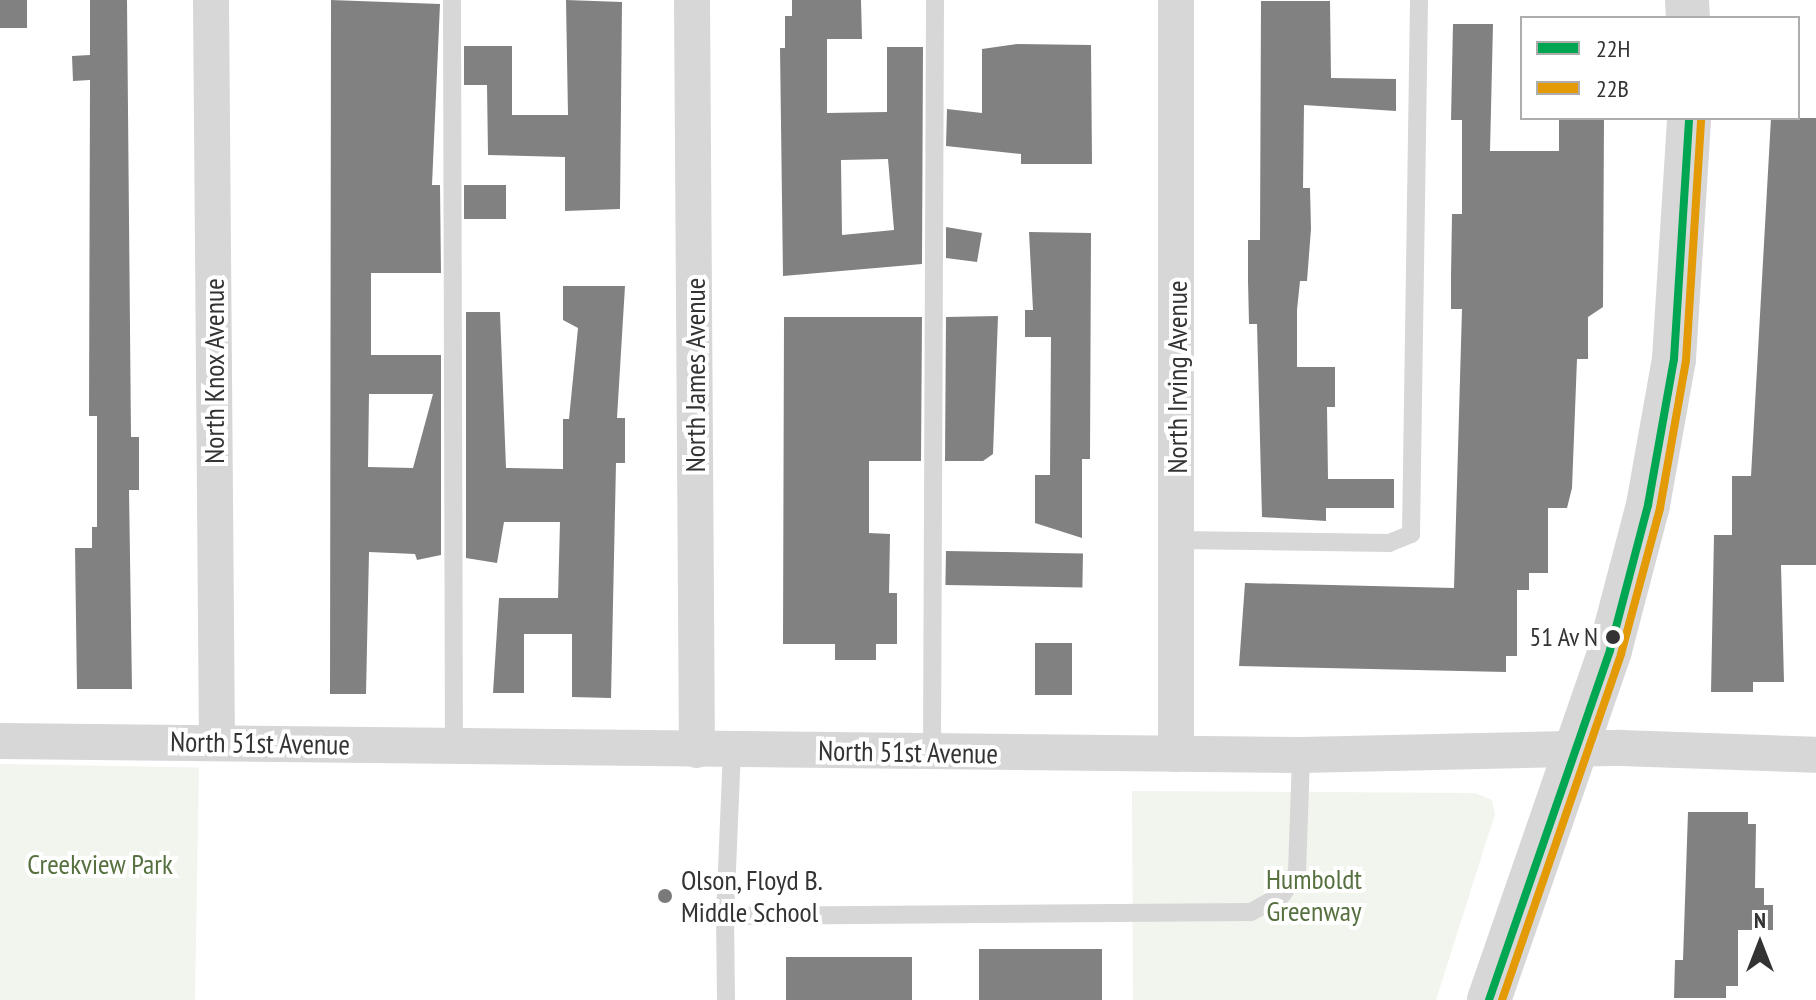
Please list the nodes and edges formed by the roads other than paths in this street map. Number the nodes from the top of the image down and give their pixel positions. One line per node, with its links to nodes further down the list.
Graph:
1 (211, 0): 10 (street, North Knox Avenue)
2 (452, 0): 11 (lane)
3 (692, 0): 12 (street, North James Avenue)
4 (935, 0): 14 (lane)
5 (1176, 0): 8 (street, North Irving Avenue)
6 (1419, 0): 8 (lane)
7 (1689, 120): 13 (street)
8 (1177, 540): 15 (street, North Irving Avenue)
9 (0, 741): 10 (street, North 51st Avenue)
10 (217, 742): 11 (street, North 51st Avenue)
11 (454, 746): 12 (street, North 51st Avenue)
12 (714, 750): 14 (street, North 51st Avenue); 18 (lane)
13 (1572, 751): 16 (street, North 51st Avenue); 17 (street, North 51st Avenue); 20 (street)
14 (932, 752): 15 (street, North 51st Avenue)
15 (1176, 754): 16 (street, North 51st Avenue)
16 (1301, 755): 18 (lane)
17 (1816, 755)
18 (725, 916): 19 (lane)
19 (726, 1000)
20 (1489, 1000)

